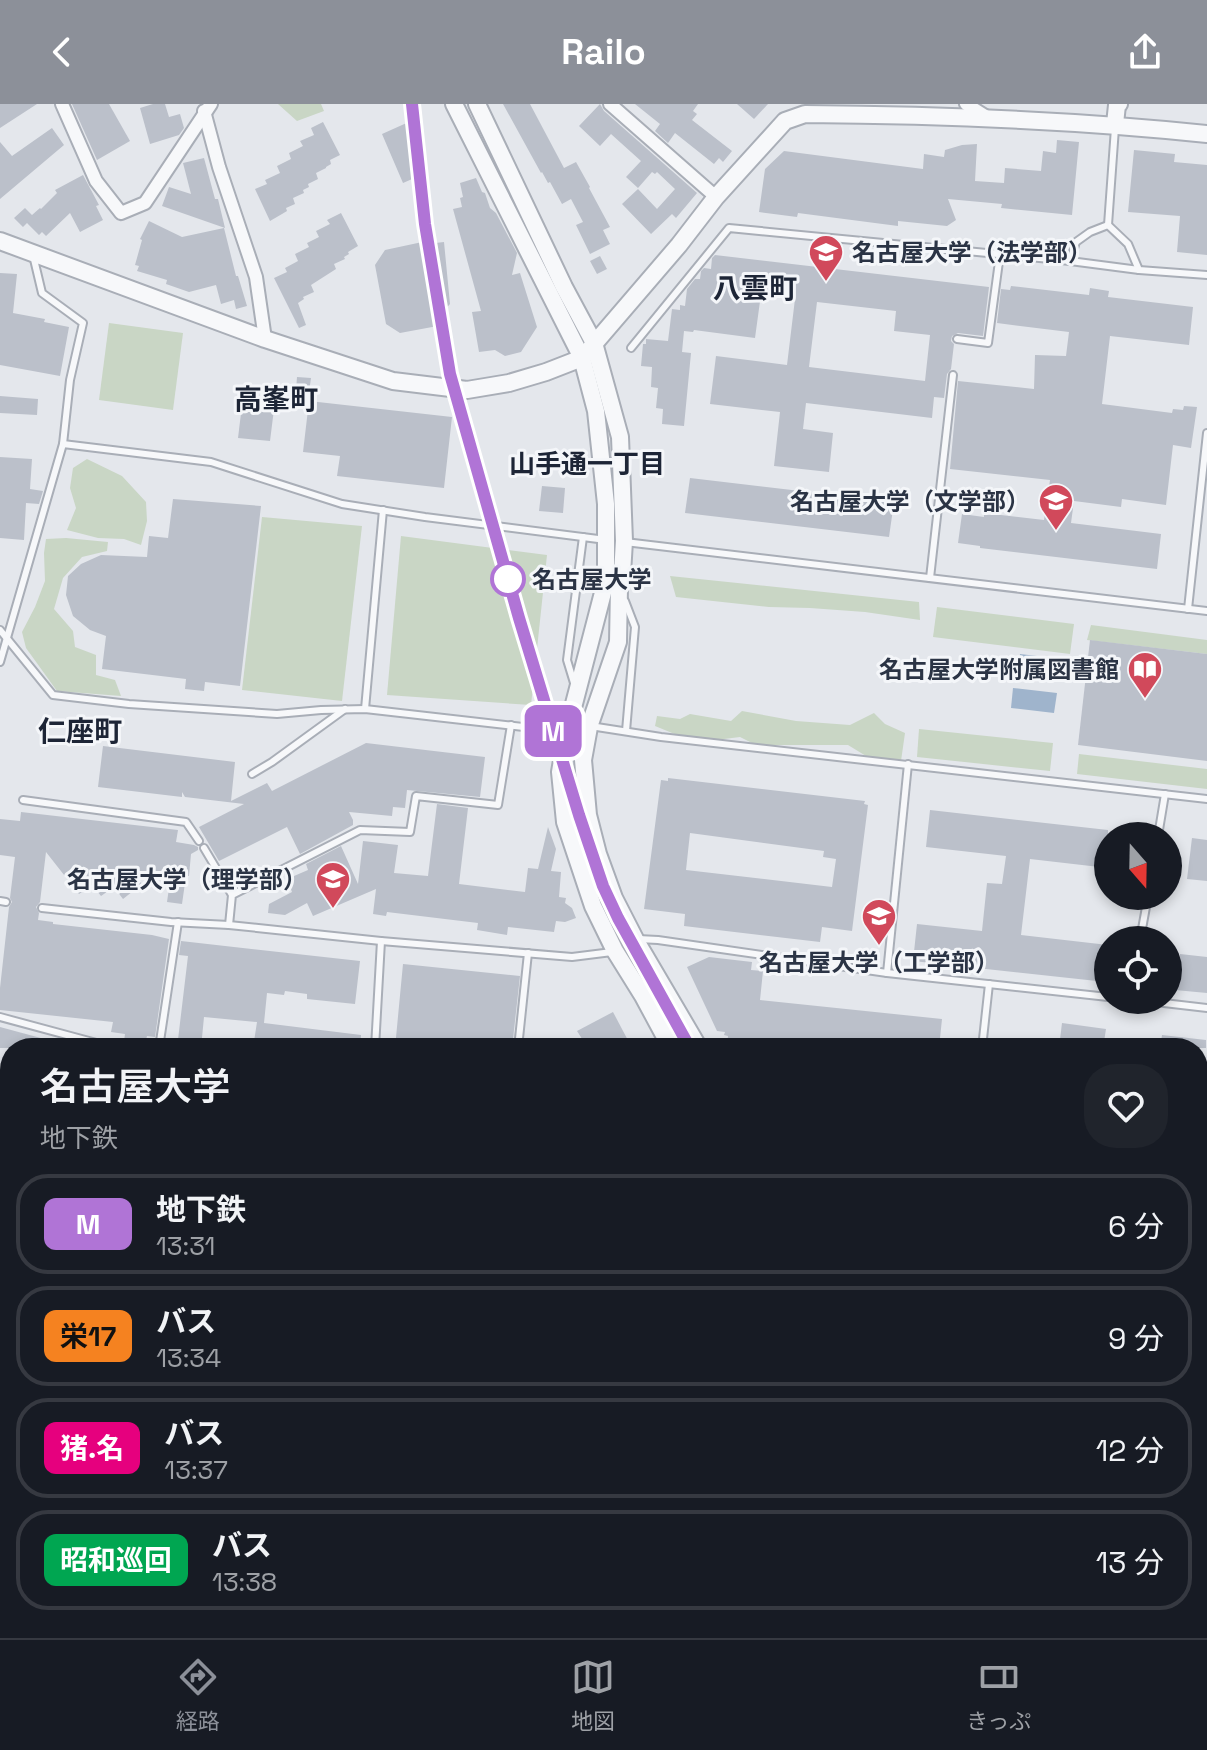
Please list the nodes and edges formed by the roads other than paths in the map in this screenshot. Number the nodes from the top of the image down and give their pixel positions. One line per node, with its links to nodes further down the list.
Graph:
1 (62, 104): 8 (street)
2 (454, 104): 25 (street)
3 (477, 104): 23 (street)
4 (610, 104): 13 (street)
5 (799, 104): 10 (street)
6 (966, 104): 9 (street)
7 (1119, 104): 11 (street)
8 (206, 107): 21 (street)
9 (987, 117): 10 (street); 11 (street)
10 (785, 121): 13 (street)
11 (1115, 124): 12 (street); 14 (lane)
12 (1207, 134)
13 (716, 197): 23 (street)
14 (1108, 225): 18 (lane); 19 (lane)
15 (0, 241): 16 (street)
16 (32, 254): 21 (street); 28 (lane)
17 (1000, 254): 18 (lane); 22 (lane); 24 (lane)
18 (1070, 261): 19 (lane)
19 (1139, 270): 20 (lane)
20 (1207, 275)
21 (265, 339): 25 (street)
22 (957, 339)
23 (594, 343): 25 (street); 32 (street)
24 (631, 348)
25 (582, 358): 31 (street)
26 (953, 375): 33 (lane)
27 (1207, 433): 35 (lane)
28 (63, 444): 29 (lane); 38 (lane)
29 (383, 510): 30 (lane); 42 (lane)
30 (583, 537): 31 (lane); 40 (lane)
31 (604, 540): 32 (lane); 40 (street)
32 (624, 541): 33 (lane); 34 (street)
33 (930, 578): 35 (lane)
34 (619, 588): 45 (street); 46 (lane)
35 (1188, 609): 36 (lane)
36 (1207, 611)
37 (0, 630): 38 (lane)
38 (7, 640): 39 (lane); 41 (lane)
39 (0, 662)
40 (578, 693): 44 (street)
41 (345, 709): 42 (lane); 48 (lane)
42 (365, 709): 43 (lane)
43 (511, 725): 44 (lane); 53 (lane)
44 (568, 727): 45 (lane); 59 (street)
45 (589, 727): 46 (lane); 57 (street)
46 (626, 731): 47 (lane)
47 (908, 764): 49 (lane); 61 (lane)
48 (252, 774)
49 (1165, 794): 50 (lane); 52 (lane)
50 (1207, 799)
51 (23, 800): 53 (lane)
52 (1160, 822)
53 (232, 895): 56 (lane)
54 (42, 908): 55 (lane)
55 (178, 922): 56 (lane); 68 (lane)
56 (229, 925): 58 (lane)
57 (635, 939): 61 (lane); 72 (street)
58 (381, 941): 60 (lane); 69 (lane)
59 (615, 951): 60 (lane); 71 (street)
60 (528, 953): 70 (lane)
61 (887, 973): 62 (lane)
62 (989, 984): 63 (lane); 73 (lane)
63 (1094, 995)
64 (1182, 1005): 65 (lane)
65 (1207, 1008)
66 (0, 1017): 67 (lane)
67 (78, 1038)
68 (161, 1038)
69 (376, 1038)
70 (519, 1038)
71 (666, 1038)
72 (693, 1038)
73 (983, 1038)

